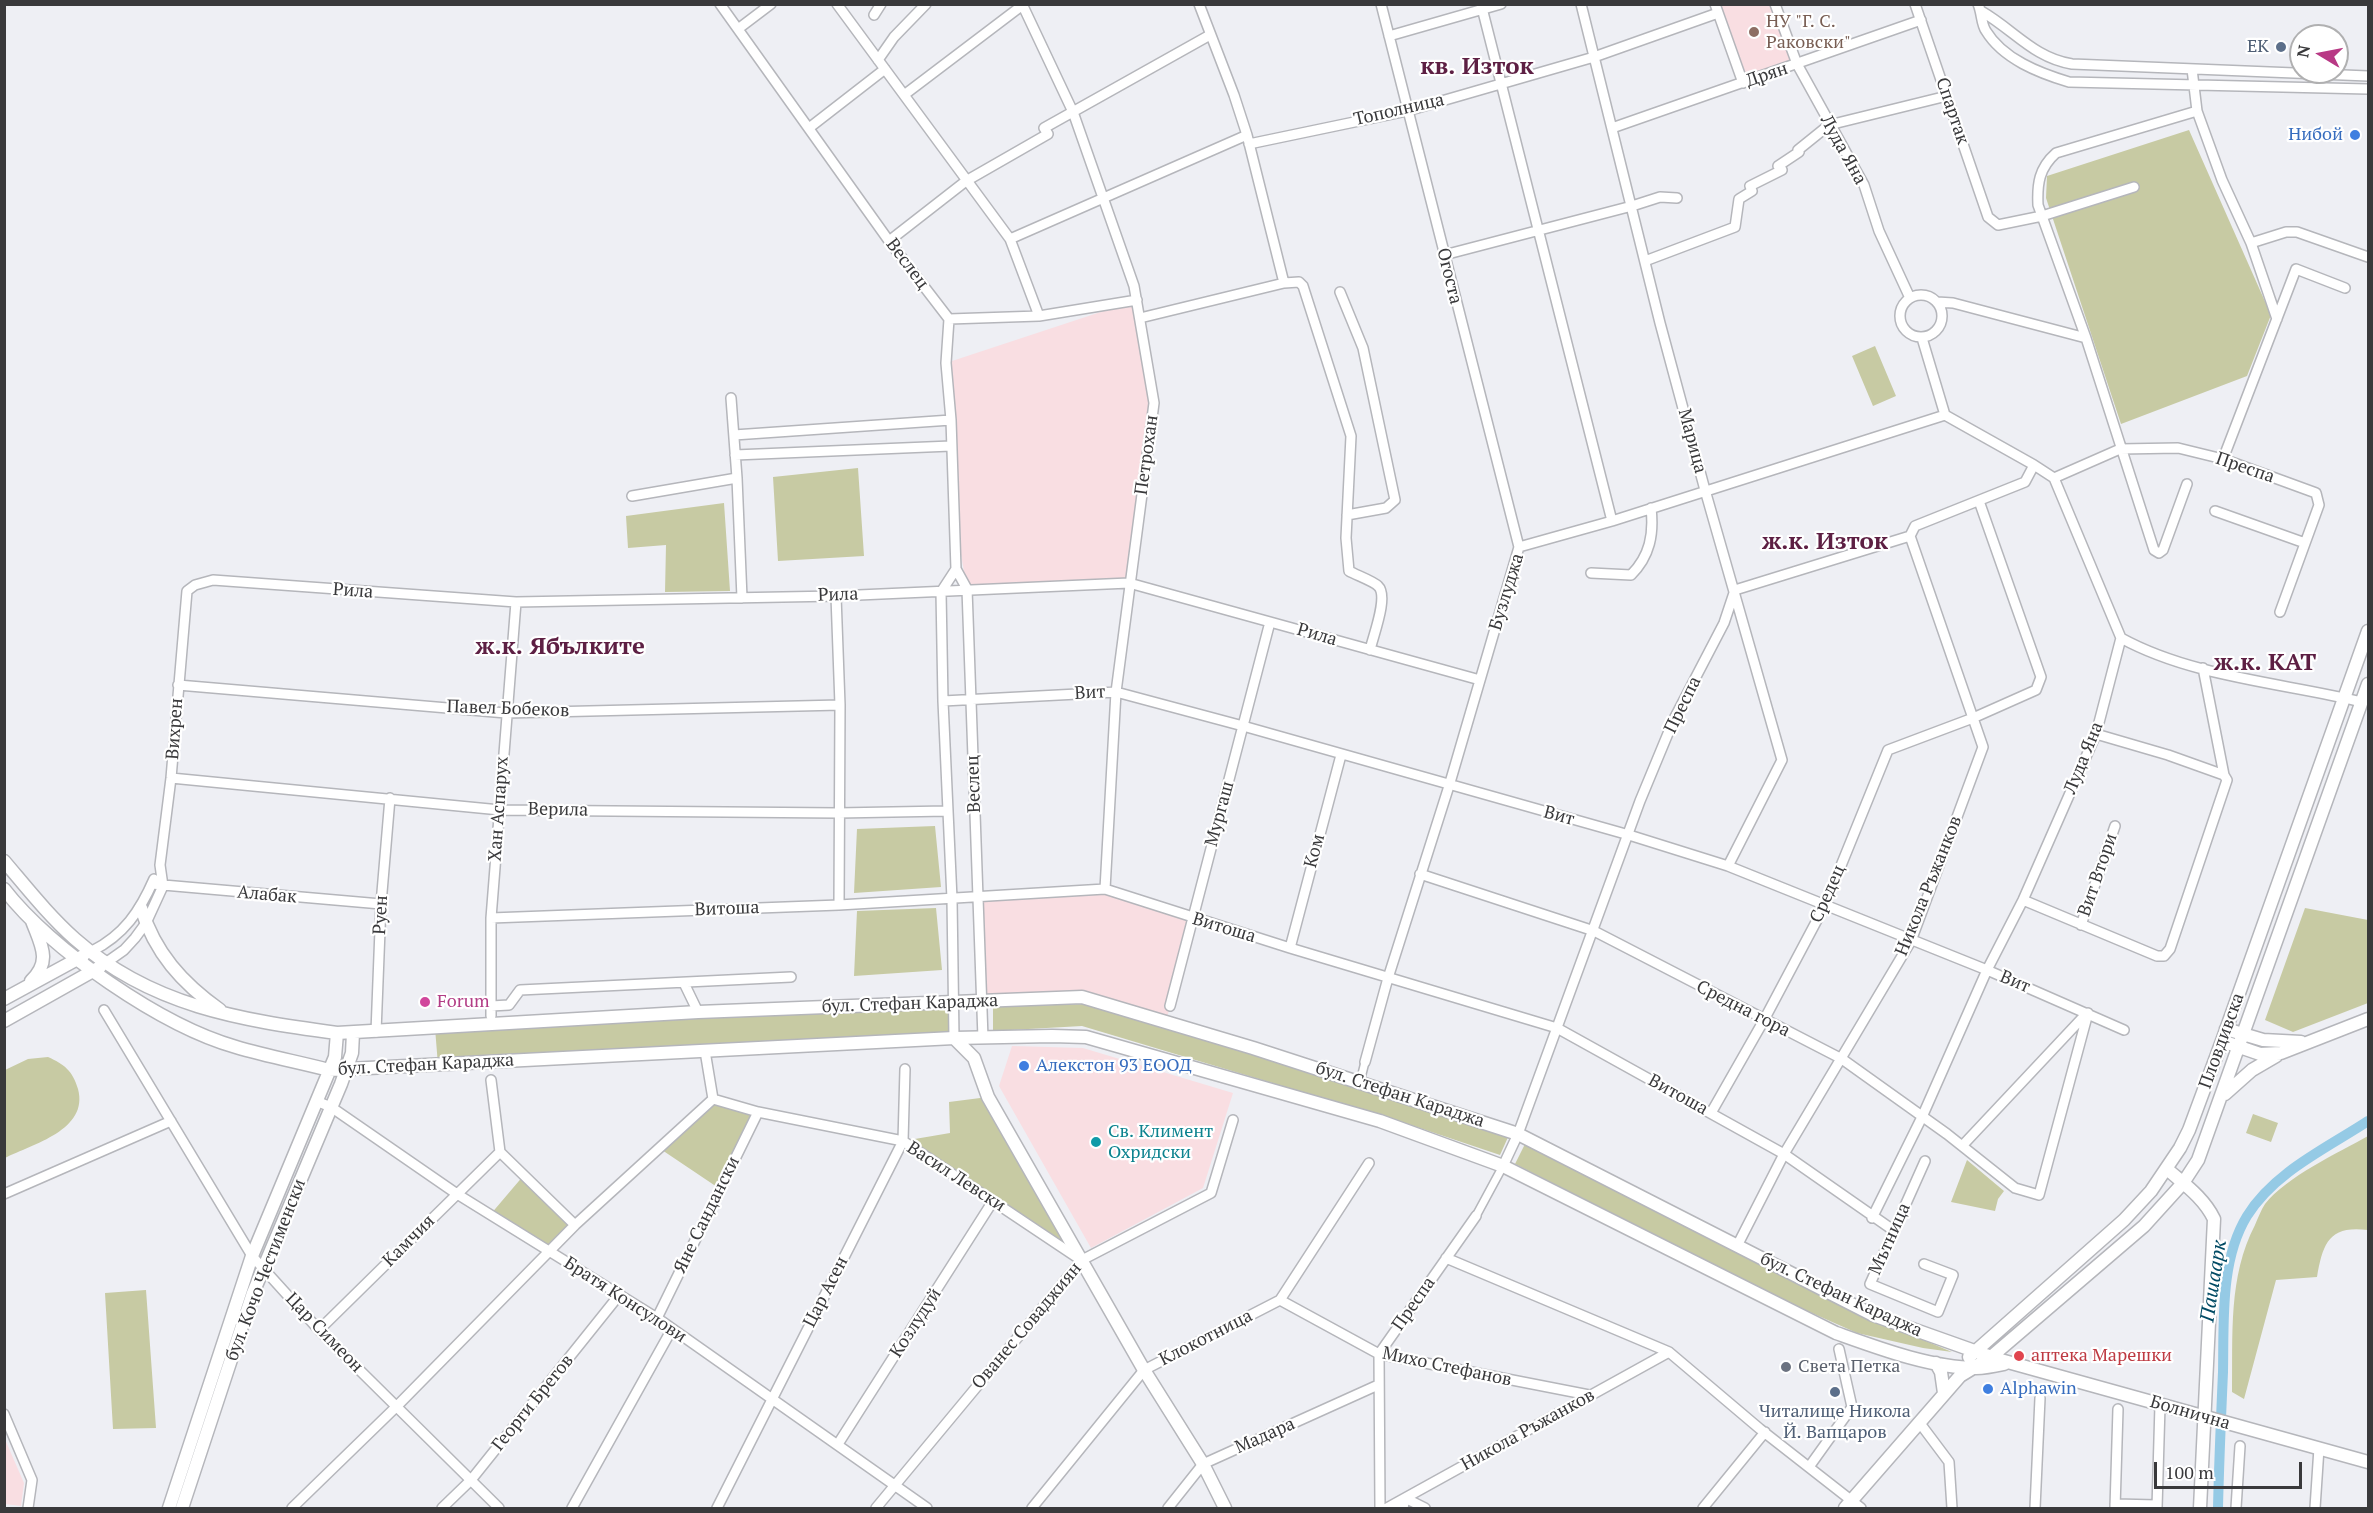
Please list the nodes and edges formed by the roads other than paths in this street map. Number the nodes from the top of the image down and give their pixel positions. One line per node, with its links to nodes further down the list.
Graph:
1 (720, 4): 18 (street, Веслец)
2 (771, 4): 18 (street)
3 (837, 4): 22 (street)
4 (881, 4): 16 (street)
5 (926, 4): 22 (street)
6 (1199, 4): 19 (street)
7 (1381, 4): 20 (street, Огоста)
8 (1501, 4): 13 (street)
9 (1581, 4): 21 (street, Марица)
10 (1775, 4): 23 (street, Луда Яна)
11 (1915, 4): 17 (street, Спартак)
12 (1024, 5): 31 (street); 35 (street, Петрохан)
13 (1482, 7): 20 (street); 28 (street)
14 (1979, 8): 25 (street); 29 (street)
15 (1717, 9): 21 (street, Тополница); 27 (street)
16 (874, 15)
17 (1921, 20): 23 (street, Дрян); 32 (street, Спартак)
18 (738, 29): 37 (street, Веслец)
19 (1210, 35): 35 (street); 39 (street)
20 (1389, 36): 33 (street, Огоста)
21 (1594, 57): 28 (street, Тополница); 38 (street, Марица)
22 (878, 60): 24 (street)
23 (1797, 64): 27 (street, Дрян); 36 (street, Луда Яна)
24 (885, 69): 31 (street); 37 (street)
25 (2192, 69): 26 (street); 29 (street)
26 (2368, 76)
27 (1743, 83): 38 (street, Дрян)
28 (1501, 84): 33 (street, Тополница); 46 (street)
29 (2194, 85): 30 (street); 34 (street)
30 (2368, 89)
31 (904, 95): 40 (street)
32 (1947, 96): 36 (street); 45 (street, Спартак)
33 (1407, 111): 39 (street, Тополница); 50 (street, Огоста)
34 (2197, 111): 45 (street); 49 (street)
35 (1073, 112): 40 (street); 43 (street, Петрохан)
36 (1829, 125): 52 (street); 56 (street, Луда Яна)
37 (809, 128): 48 (street, Веслец)
38 (1612, 128): 44 (street, Марица)
39 (1248, 139): 43 (street, Тополница); 53 (street)
40 (966, 181): 47 (street); 48 (street)
41 (2134, 187): 45 (street)
42 (1677, 198): 44 (street)
43 (1104, 200): 47 (street, Тополница); 57 (street, Петрохан)
44 (1632, 207): 46 (street); 52 (street, Марица)
45 (2042, 216): 64 (street)
46 (1538, 231): 50 (street); 83 (street)
47 (1010, 239): 59 (street)
48 (889, 241): 61 (street, Веслец)
49 (2251, 243): 51 (street); 62 (street)
50 (1444, 255): 86 (street, Огоста)
51 (2368, 257)
52 (1645, 261): 77 (street, Марица)
53 (1284, 283): 60 (street); 82 (street)
54 (2345, 288): 62 (street)
55 (1340, 292): 82 (street)
56 (1910, 298): 58 (street); 63 (street)
57 (1137, 300): 59 (street); 60 (street, Петрохан)
58 (1937, 302): 63 (street); 64 (street)
59 (1039, 316): 61 (street)
60 (1140, 318): 89 (street, Петрохан)
61 (949, 319): 67 (street, Веслец)
62 (2277, 319): 72 (street)
63 (1922, 338): 66 (street)
64 (2086, 338): 70 (street)
65 (731, 398): 68 (street)
66 (1945, 415): 73 (street); 77 (street, Бузлуджа)
67 (951, 420): 68 (street); 69 (street, Веслец)
68 (734, 435): 71 (street)
69 (951, 446): 71 (street); 87 (street, Веслец)
70 (2120, 449): 72 (street, Преспа); 75 (street, Преспа); 76 (street)
71 (735, 455): 74 (street)
72 (2223, 459): 85 (street, Преспа)
73 (2034, 465): 75 (street); 79 (street)
74 (737, 478): 78 (street); 95 (street)
75 (2054, 478): 100 (street)
76 (2187, 484)
77 (1705, 490): 80 (street, Бузлуджа); 91 (street, Марица)
78 (632, 496)
79 (1979, 501): 84 (street); 113 (street, Средец)
80 (1651, 508): 83 (street, Бузлуджа); 88 (street)
81 (2215, 511): 85 (street)
82 (1347, 515): 101 (street)
83 (1612, 521): 86 (street, Бузлуджа)
84 (1910, 536): 91 (street); 113 (street, Никола Ръжанков)
85 (2305, 543): 97 (street, Преспа)
86 (1519, 547): 103 (street, Бузлуджа)
87 (956, 569): 90 (street, Веслец); 93 (street)
88 (1591, 573)
89 (1129, 583): 90 (street, Рила); 98 (street, Рила); 106 (street, Петрохан)
90 (967, 590): 93 (street, Рила); 108 (street, Веслец)
91 (1735, 590): 125 (street, Преспа); 128 (street, Марица)
92 (187, 591): 96 (street, Рила); 105 (street, Вихрен)
93 (941, 592): 94 (street, Рила); 109 (street, Веслец)
94 (836, 596): 95 (street, Рила); 111 (street)
95 (742, 598): 96 (street, Рила)
96 (516, 602): 112 (street, Хан Аспарух)
97 (2280, 612)
98 (1270, 622): 101 (street, Рила); 114 (street, Мургаш)
99 (2368, 631): 107 (street, Пловдивска)
100 (2121, 638): 102 (street); 115 (street, Луда Яна)
101 (1370, 650): 103 (street, Рила)
102 (2204, 668): 107 (street); 117 (street)
103 (1480, 680): 119 (street, Бузлуджа)
104 (2368, 684): 110 (street, Пловдивска)
105 (178, 685): 112 (street, Павел Бобеков); 118 (street, Вихрен)
106 (1116, 692): 108 (street, Вит); 114 (street, Вит); 133 (street, Петрохан)
107 (2345, 698): 110 (street); 174 (street, Пловдивска)
108 (971, 699): 109 (street, Вит); 134 (street, Веслец)
109 (943, 701): 122 (street, Веслец)
110 (2362, 702): 175 (street, Пловдивска)
111 (840, 705): 112 (street, Павел Бобеков); 123 (street)
112 (506, 713): 121 (street, Хан Аспарух)
113 (1973, 718): 139 (street, Средец); 147 (street, Никола Ръжанков)
114 (1243, 726): 116 (street, Вит); 142 (street, Мургаш)
115 (2096, 734): 117 (street); 136 (street, Луда Яна)
116 (1341, 754): 119 (street, Вит); 148 (street, Ком)
117 (2224, 775): 145 (street)
118 (171, 778): 120 (street, Верила); 127 (street, Вихрен)
119 (1449, 786): 125 (street, Вит); 129 (street, Бузлуджа)
120 (390, 798): 121 (street, Верила); 137 (street, Руен)
121 (500, 810): 123 (street, Верила); 141 (street, Хан Аспарух)
122 (947, 811): 123 (street, Верила); 135 (street, Веслец)
123 (838, 813): 138 (street)
124 (2115, 826): 145 (street, Вит Втори)
125 (1629, 835): 128 (street, Вит); 146 (street, Преспа)
126 (4, 861): 149 (street, бул. Стефан Караджа)
127 (160, 866): 130 (street); 131 (street)
128 (1728, 866): 139 (street, Вит)
129 (1420, 874): 146 (street, Средна гора); 155 (street, Бузлуджа)
130 (152, 884): 131 (street, Алабак); 140 (street)
131 (163, 886): 137 (street, Алабак); 144 (street)
132 (4, 889): 143 (street, бул. Стефан Караджа)
133 (1105, 889): 134 (street, Витоша); 142 (street, Витоша)
134 (979, 897): 135 (street, Витоша); 159 (street, Веслец)
135 (952, 899): 138 (street, Витоша); 160 (street, Веслец)
136 (2022, 900): 145 (street); 152 (street, Луда Яна)
137 (381, 904): 171 (street, Руен)
138 (839, 905): 141 (street, Витоша)
139 (1825, 905): 147 (street, Вит); 167 (street, Средец)
140 (141, 908): 144 (street); 149 (street)
141 (491, 918): 156 (street, Хан Аспарух)
142 (1192, 918): 148 (street, Витоша); 161 (street, Мургаш)
143 (31, 920): 150 (street, бул. Стефан Караджа); 157 (street)
144 (146, 923): 151 (street); 165 (street)
145 (2081, 925)
146 (1594, 931): 167 (street, Средна гора); 169 (street, Преспа)
147 (1911, 941): 152 (street, Вит); 183 (street, Никола Ръжанков)
148 (1290, 948): 155 (street, Витоша)
149 (92, 951): 150 (street); 151 (street, бул. Стефан Караджа)
150 (78, 959): 153 (street, бул. Стефан Караджа); 157 (street)
151 (107, 962): 153 (street); 165 (street, бул. Стефан Караджа)
152 (1987, 970): 164 (street, Вит); 196 (street, Луда Яна)
153 (94, 971): 168 (street); 186 (street, бул. Стефан Караджа)
154 (791, 977): 156 (street)
155 (1388, 978): 169 (street, Витоша); 184 (street, Бузлуджа)
156 (684, 983): 163 (street)
157 (22, 989): 158 (street)
158 (4, 999)
159 (982, 1002): 160 (street, бул. Стефан Караджа); 177 (street, Веслец); 189 (street, бул. Стефан Караджа)
160 (953, 1003): 163 (street, бул. Стефан Караджа); 176 (street, Веслец)
161 (1170, 1006)
162 (104, 1010): 198 (street, Цар Симеон)
163 (698, 1012): 171 (street, бул. Стефан Караджа)
164 (2088, 1012): 170 (street, Вит); 201 (street); 201 (street, Средна гора)
165 (226, 1014): 172 (street, бул. Стефан Караджа)
166 (2368, 1019): 178 (street)
167 (1764, 1020): 183 (street, Средна гора); 195 (street, Средец)
168 (4, 1021)
169 (1557, 1028): 195 (street, Витоша); 199 (street, Преспа)
170 (2124, 1030)
171 (376, 1032): 173 (street, бул. Стефан Караджа)
172 (337, 1033): 173 (street, бул. Стефан Караджа); 186 (street, бул. Кочо Честименски)
173 (353, 1034): 187 (street, бул. Кочо Честименски)
174 (2224, 1035): 175 (street); 179 (street); 207 (street, Пловдивска)
175 (2244, 1035): 178 (street); 179 (street, Пловдивска)
176 (954, 1038): 177 (street, бул. Стефан Караджа); 180 (street, бул. Стефан Караджа); 182 (street)
177 (983, 1038): 182 (street); 206 (street, бул. Стефан Караджа)
178 (2305, 1042): 181 (street)
179 (2240, 1048): 181 (street); 190 (street, Пловдивска)
180 (705, 1051): 187 (street, бул. Стефан Караджа); 191 (street)
181 (2280, 1053): 190 (street)
182 (974, 1058): 220 (street, Васил Левски)
183 (1842, 1059): 196 (street, Средна гора); 203 (street, Никола Ръжанков)
184 (1365, 1062): 189 (street)
185 (905, 1069): 200 (street, Цар Асен)
186 (329, 1070): 187 (street, бул. Стефан Караджа); 192 (street, бул. Кочо Честименски)
187 (346, 1070): 193 (street, бул. Кочо Честименски)
188 (491, 1080): 202 (street)
189 (1360, 1082): 199 (street, бул. Стефан Караджа)
190 (2223, 1097): 208 (street, Пловдивска)
191 (713, 1099): 194 (street, Васил Левски); 214 (street)
192 (316, 1101): 193 (street, Братя Консулови); 218 (street, бул. Кочо Честименски)
193 (331, 1107): 210 (street, Братя Консулови); 222 (street, бул. Кочо Честименски)
194 (758, 1112): 200 (street, Васил Левски); 225 (street, Яне Сандански)
195 (1711, 1113): 203 (street, Витоша)
196 (1922, 1118): 201 (street, Средна гора); 213 (street, Луда Яна)
197 (1233, 1120): 220 (street, Ованес Соваджиян)
198 (171, 1121): 209 (street); 218 (street, Цар Симеон)
199 (1518, 1134): 206 (street, Преспа); 216 (street, бул. Стефан Караджа)
200 (903, 1141): 211 (street, Васил Левски); 242 (street, Цар Асен)
201 (1962, 1146)
202 (500, 1152): 210 (street, Камчия); 214 (street)
203 (1784, 1154): 213 (street, Витоша); 216 (street, Никола Ръжанков)
204 (1925, 1161): 215 (street, Мътница)
205 (1369, 1163): 224 (street, Клокотница)
206 (1503, 1166): 212 (street); 233 (street, бул. Стефан Караджа)
207 (2167, 1169): 208 (street); 230 (street, Пловдивска)
208 (2183, 1183): 232 (street, Пловдивска); 247 (street)
209 (4, 1194)
210 (457, 1194): 217 (street, Братя Консулови); 227 (street, Камчия)
211 (993, 1201): 220 (street, Васил Левски); 250 (street, Козлудуй)
212 (1476, 1216): 219 (street, Преспа)
213 (1872, 1218): 215 (street, Витоша)
214 (575, 1225): 217 (street)
215 (1893, 1230): 221 (street, Мътница)
216 (1737, 1246): 230 (street, бул. Стефан Караджа)
217 (550, 1252): 223 (street, Братя Консулови); 244 (street)
218 (252, 1256): 222 (street, Цар Симеон); 263 (street, бул. Кочо Честименски)
219 (1446, 1258): 229 (street); 231 (street, Преспа)
220 (1082, 1260): 236 (street, Васил Левски); 257 (street, Ованес Соваджиян)
221 (1924, 1264)
222 (262, 1268): 227 (street, Цар Симеон); 264 (street, бул. Кочо Честименски)
223 (620, 1294): 225 (street, Братя Консулови); 256 (street, Георги Брегов)
224 (1280, 1300): 231 (street, Михо Стефанов); 236 (street, Клокотница)
225 (657, 1318): 226 (street, Братя Консулови)
226 (672, 1329): 242 (street, Братя Консулови); 268 (street)
227 (319, 1330): 244 (street, Цар Симеон)
228 (1839, 1349): 255 (street)
229 (1669, 1352): 240 (street, Никола Ръжанков); 249 (street)
230 (1973, 1352): 232 (street, бул. Стефан Караджа); 237 (street, Пловдивска)
231 (1379, 1354): 238 (street); 240 (street, Михо Стефанов)
232 (1990, 1358): 234 (street, бул. Стефан Караджа); 235 (street, Пловдивска)
233 (1936, 1363): 237 (street, бул. Стефан Караджа); 239 (street)
234 (2012, 1363): 235 (street, бул. Стефан Караджа); 243 (street, Болнична)
235 (1977, 1368): 237 (street, бул. Стефан Караджа)
236 (1144, 1370): 254 (street, Васил Левски); 272 (street, Клокотница)
237 (1961, 1371): 239 (street, Пловдивска)
238 (1378, 1385): 254 (street, Мадара); 275 (street)
239 (1944, 1393): 248 (street, Пловдивска)
240 (1589, 1395): 258 (street, Никола Ръжанков)
241 (2040, 1398): 281 (street)
242 (772, 1399): 250 (street, Братя Консулови); 269 (street, Цар Асен)
243 (2160, 1405): 247 (street, Болнична); 261 (street)
244 (397, 1406): 256 (street, Цар Симеон); 265 (street)
245 (2118, 1409): 260 (street)
246 (4, 1414): 262 (street)
247 (2203, 1417): 252 (street, Болнична); 282 (street)
248 (1919, 1422): 259 (street, Пловдивска); 280 (street)
249 (1765, 1432): 255 (street); 279 (street)
250 (838, 1444): 257 (street, Братя Консулови)
251 (2240, 1446): 283 (street)
252 (2319, 1448): 253 (street, Болнична); 284 (street)
253 (2368, 1461)
254 (1203, 1464): 273 (street, Мадара); 274 (street, Васил Левски)
255 (1809, 1467): 259 (street)
256 (471, 1480): 266 (street, Георги Брегов); 267 (street, Цар Симеон)
257 (894, 1486): 270 (street, Ованес Соваджиян); 271 (street, Братя Консулови)
258 (1405, 1498): 276 (street, Никола Ръжанков); 277 (street); 278 (street)
259 (1852, 1506)
260 (2115, 1506): 261 (street)
261 (2157, 1507)
262 (28, 1509)
263 (169, 1509)
264 (182, 1509)
265 (292, 1509)
266 (442, 1509)
267 (500, 1509)
268 (573, 1509)
269 (717, 1509)
270 (876, 1509)
271 (927, 1509)
272 (1032, 1509)
273 (1168, 1509)
274 (1225, 1509)
275 (1380, 1509)
276 (1387, 1509)
277 (1403, 1509)
278 (1425, 1509)
279 (1703, 1509)
280 (1952, 1509)
281 (2036, 1509)
282 (2200, 1509)
283 (2236, 1509)
284 (2315, 1509)

